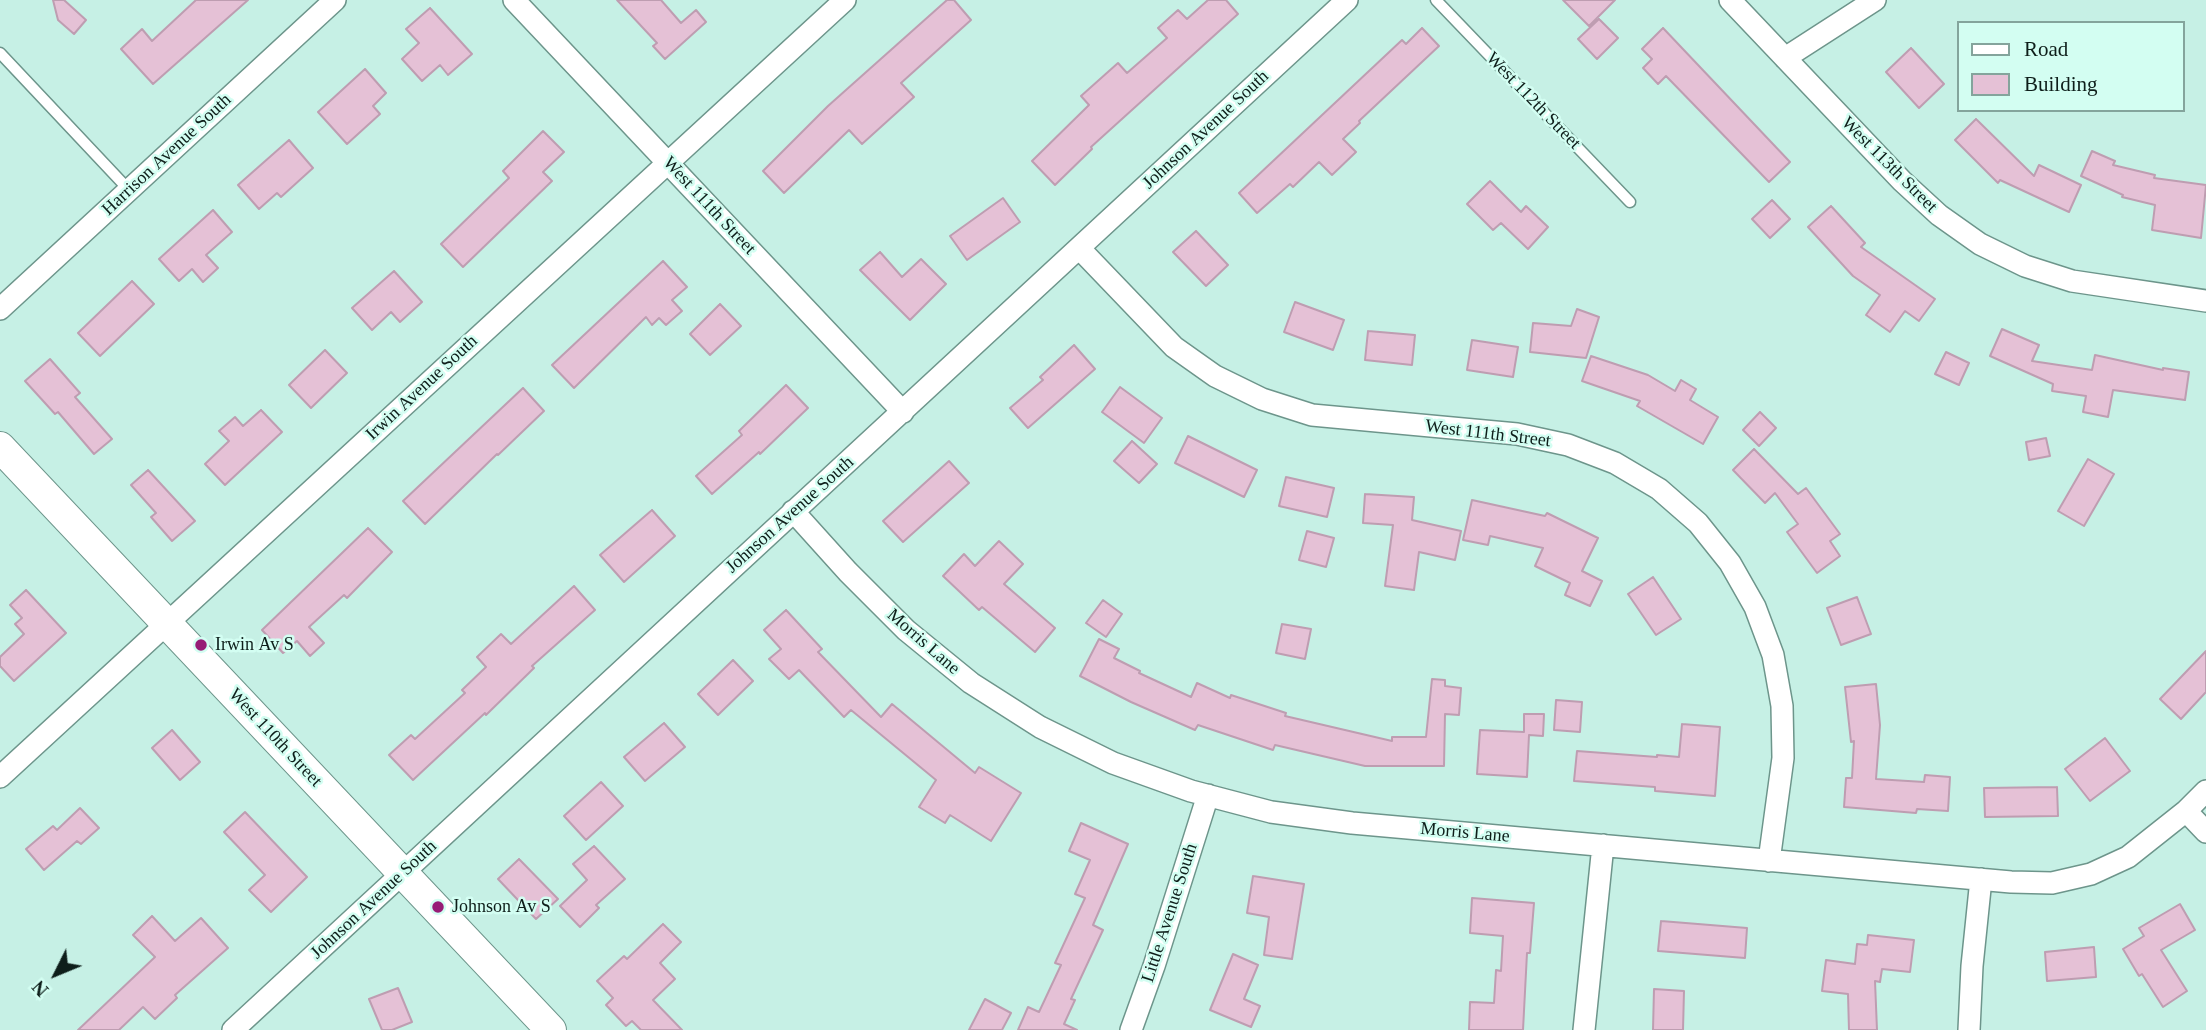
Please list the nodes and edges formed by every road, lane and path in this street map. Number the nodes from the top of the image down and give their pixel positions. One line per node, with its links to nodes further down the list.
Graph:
1 (335, 0): 11 (street, Harrison Avenue South)
2 (514, 0): 10 (street, West 111th Street)
3 (845, 0): 10 (street, Irwin Avenue South)
4 (1347, 0): 13 (street, Johnson Avenue South)
5 (1436, 0): 12 (lane, West 112th Street)
6 (1730, 0): 9 (street, West 113th Street)
7 (1875, 0): 9 (street)
8 (0, 53): 11 (lane)
9 (1785, 58): 14 (street, West 113th Street)
10 (668, 162): 16 (street, West 111th Street); 19 (street, Irwin Avenue South)
11 (129, 190): 15 (street, Harrison Avenue South)
12 (1630, 202)
13 (1079, 248): 16 (street, Johnson Avenue South); 26 (street, West 111th Street)
14 (2206, 301)
15 (0, 309)
16 (903, 412): 18 (street, Johnson Avenue South)
17 (0, 447): 19 (street, West 110th Street)
18 (793, 511): 22 (street, Morris Lane); 27 (street, Johnson Avenue South)
19 (166, 622): 20 (street, Irwin Avenue South); 27 (street, West 110th Street)
20 (0, 777)
21 (2206, 791): 23 (street, Morris Lane)
22 (1208, 795): 25 (street, Morris Lane); 31 (street, Little Avenue South)
23 (2186, 811): 24 (street); 28 (street, Morris Lane)
24 (2206, 832)
25 (1602, 845): 26 (street, Morris Lane); 32 (street)
26 (1769, 861): 28 (street, Morris Lane)
27 (402, 873): 29 (street, Johnson Avenue South); 30 (street, West 110th Street)
28 (1981, 879): 33 (street)
29 (233, 1030)
30 (551, 1030)
31 (1131, 1030)
32 (1584, 1030)
33 (1969, 1030)

